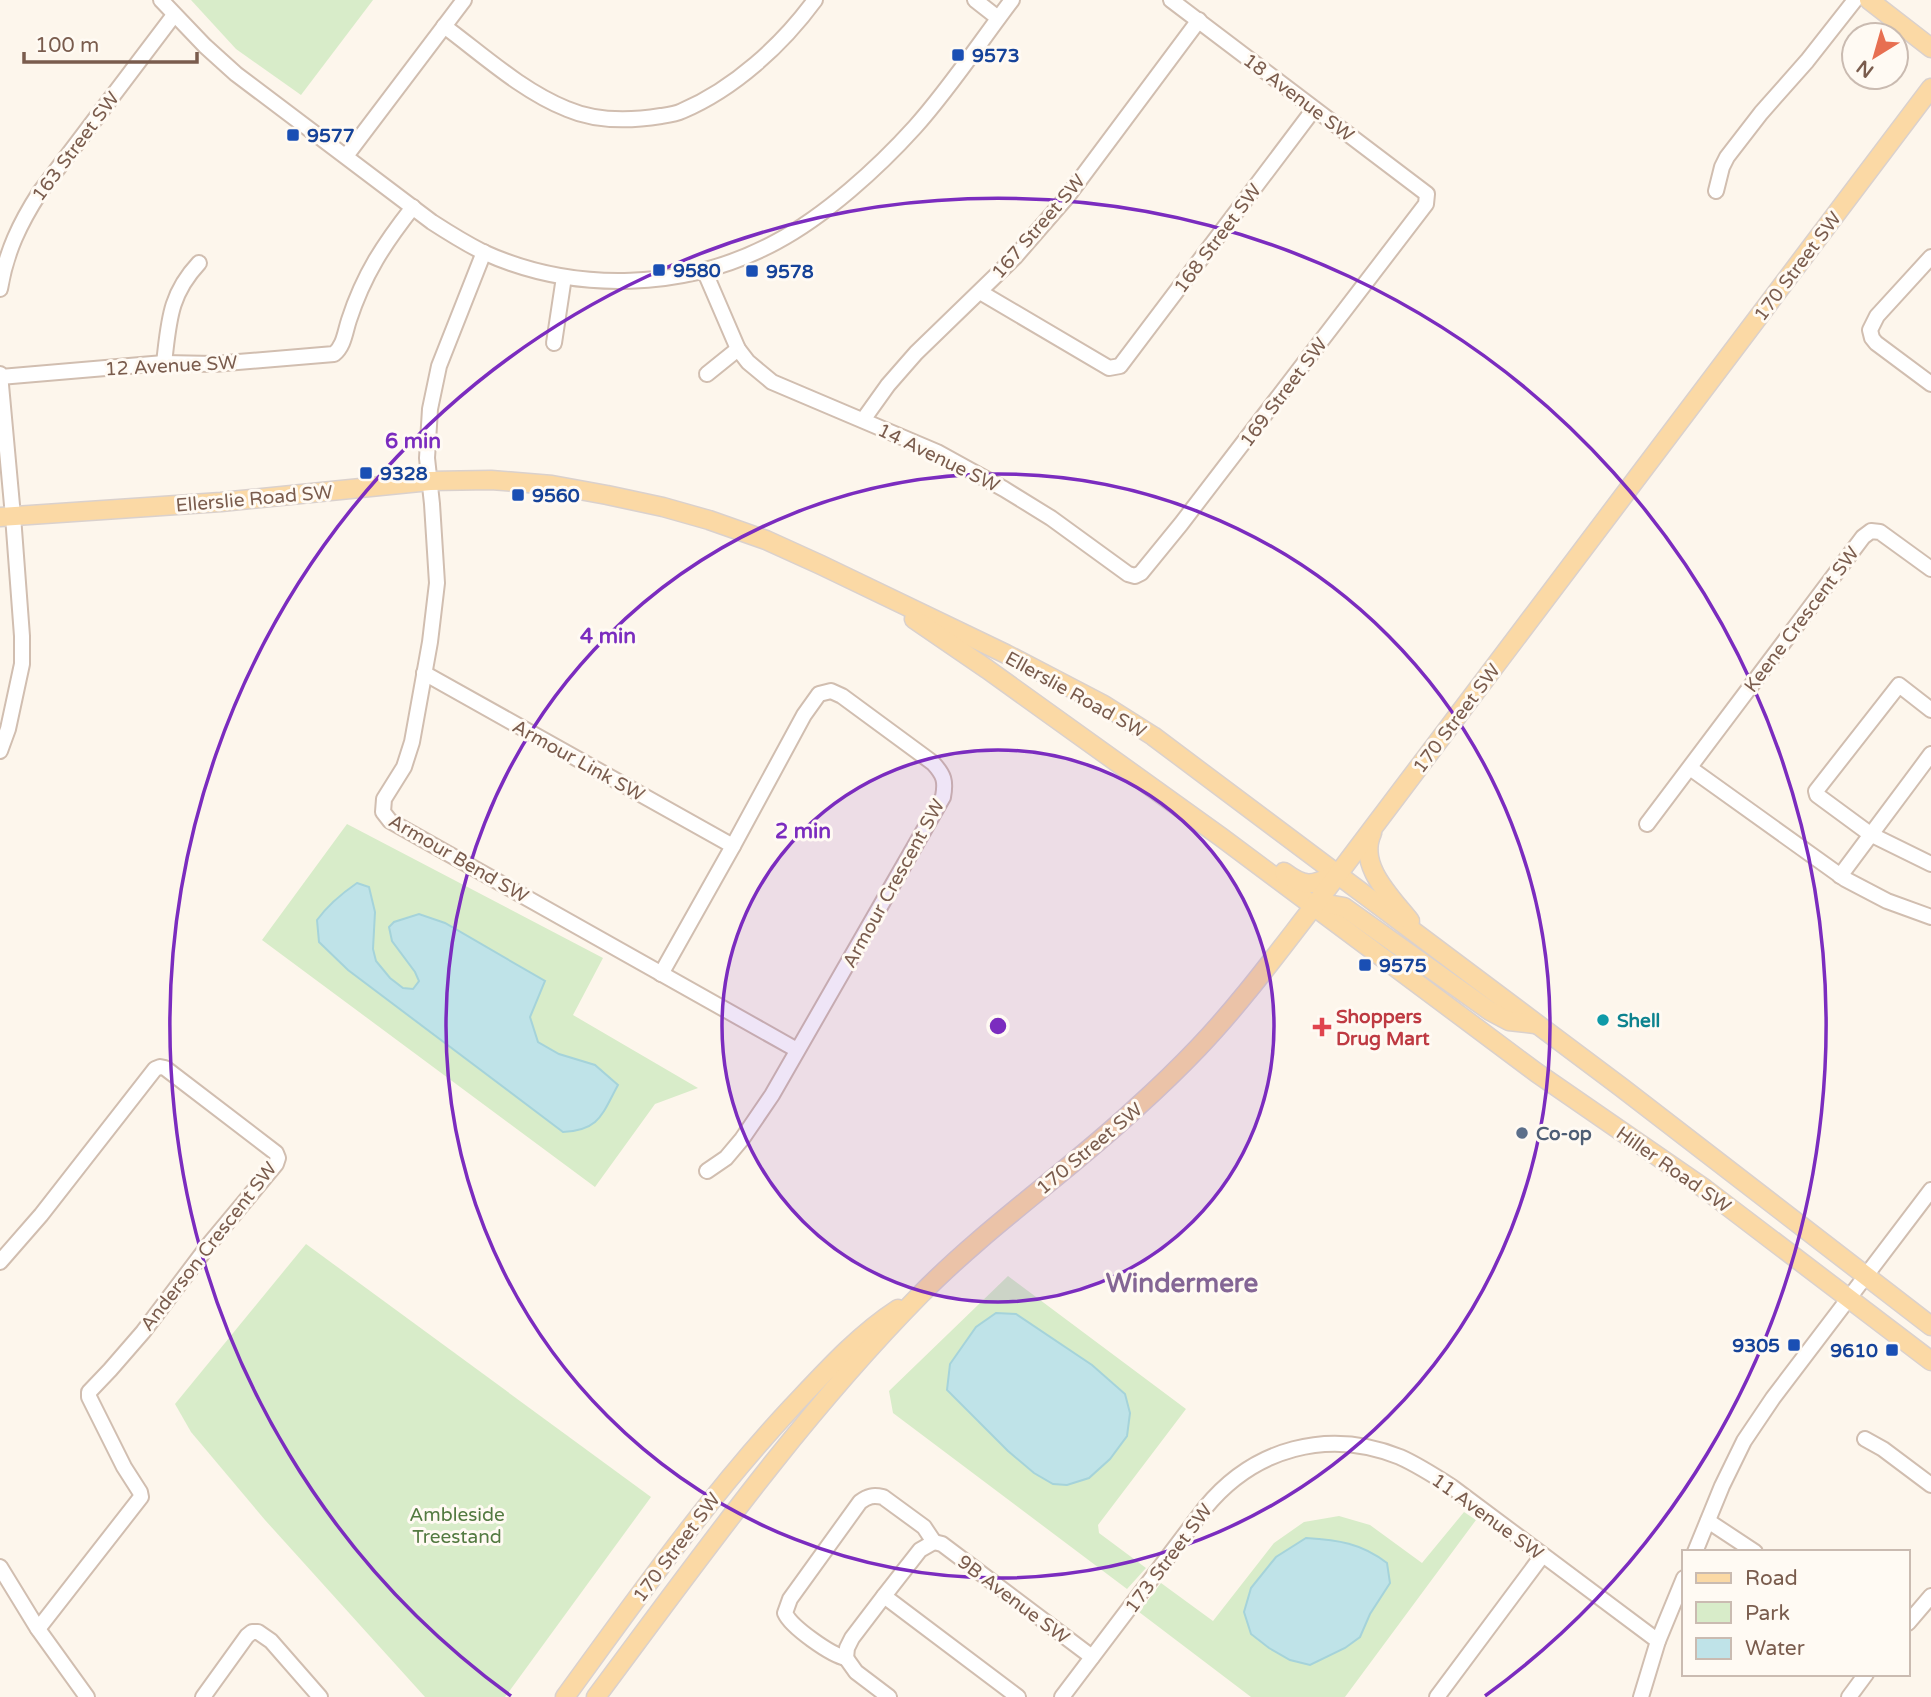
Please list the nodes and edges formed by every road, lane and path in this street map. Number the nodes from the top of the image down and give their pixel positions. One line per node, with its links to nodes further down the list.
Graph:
1 (161, 0): 9 (street)
2 (464, 0): 12 (street)
3 (815, 0): 12 (street)
4 (975, 0): 10 (street)
5 (1012, 0): 10 (street)
6 (1171, 0): 11 (street, 18 Avenue SW)
7 (1855, 0): 17 (street)
8 (1868, 0): 13 (main road)
9 (174, 15): 16 (street); 25 (street, 163 Street SW)
10 (998, 18): 23 (street)
11 (1199, 20): 15 (street, 18 Avenue SW); 26 (street, 167 Street SW)
12 (444, 26): 16 (street)
13 (1931, 48)
14 (1931, 88): 45 (main road, 170 Street SW)
15 (1314, 109): 18 (street, 18 Avenue SW); 26 (street, 168 Street SW)
16 (346, 156): 19 (street)
17 (1716, 191)
18 (1427, 199): 37 (street, 169 Street SW)
19 (413, 207): 20 (street); 29 (street, 12 Avenue SW)
20 (484, 252): 24 (street); 34 (street, Armour Bend SW)
21 (1931, 257): 32 (street)
22 (199, 263): 29 (street)
23 (704, 270): 24 (street); 28 (street, 14 Avenue SW)
24 (564, 277): 27 (street)
25 (0, 289)
26 (980, 292): 33 (street, 167 Street SW)
27 (554, 343)
28 (738, 349): 30 (street); 33 (street, 14 Avenue SW)
29 (164, 363): 31 (street, 12 Avenue SW)
30 (707, 374)
31 (0, 375): 35 (street)
32 (1931, 384)
33 (863, 420): 37 (street, 14 Avenue SW)
34 (430, 481): 35 (main road, Ellerslie Road SW); 38 (main road, Ellerslie Road SW); 39 (street, Armour Bend SW)
35 (6, 516): 41 (street)
36 (1931, 569): 44 (street, Keene Crescent SW)
37 (1135, 576)
38 (868, 588): 42 (main road, Ellerslie Road SW); 50 (main road, Ellerslie Road SW)
39 (424, 673): 48 (street, Armour Link SW); 55 (street, Armour Bend SW)
40 (1931, 710): 47 (street)
41 (0, 751)
42 (1103, 752): 50 (main road); 52 (main road, Ellerslie Road SW)
43 (1931, 754): 47 (street)
44 (1690, 768): 46 (street, Keene Crescent SW); 51 (street)
45 (1377, 822): 50 (main road, 170 Street SW); 54 (main road)
46 (1647, 824)
47 (1870, 834): 49 (street); 51 (street)
48 (733, 846): 55 (street, Armour Crescent SW); 57 (street, Armour Crescent SW)
49 (1931, 864)
50 (1338, 874): 52 (main road, 170 Street SW); 54 (main road, Hiller Road SW)
51 (1840, 876): 53 (street)
52 (1314, 906): 56 (main road); 62 (main road, 170 Street SW); 63 (main road, Hiller Road SW)
53 (1931, 917)
54 (1424, 940): 56 (main road, Hiller Road SW)
55 (661, 974): 57 (street, Armour Bend SW)
56 (1537, 1024): 61 (main road, Hiller Road SW)
57 (797, 1050): 58 (street, Armour Crescent SW)
58 (707, 1171)
59 (1931, 1190): 61 (street)
60 (0, 1262): 79 (street, Anderson Crescent SW)
61 (1866, 1276): 63 (street); 64 (main road, Hiller Road SW)
62 (921, 1294): 87 (main road, 170 Street SW); 88 (main road, 170 Street SW)
63 (1849, 1299): 65 (main road, Hiller Road SW); 69 (street)
64 (1931, 1326)
65 (1931, 1361)
66 (1865, 1439): 68 (street)
67 (1297, 1447): 73 (street, 11 Avenue SW); 81 (street, 173 Street SW)
68 (1931, 1485)
69 (1708, 1521): 71 (street); 72 (street)
70 (934, 1542): 77 (street); 81 (street, 9B Avenue SW); 82 (street, 9B Avenue SW)
71 (1696, 1550)
72 (1752, 1550)
73 (1542, 1556): 80 (street, 11 Avenue SW); 92 (street)
74 (0, 1567): 79 (street)
75 (1682, 1583): 80 (street)
76 (1931, 1595): 78 (street)
77 (884, 1596): 82 (street); 90 (street)
78 (1910, 1621)
79 (38, 1629): 84 (street)
80 (1658, 1642): 93 (street)
81 (1092, 1657): 91 (street, 173 Street SW)
82 (846, 1658): 89 (street)
83 (1865, 1676): 94 (street)
84 (87, 1697)
85 (203, 1697): 86 (street)
86 (320, 1697)
87 (565, 1697)
88 (596, 1697)
89 (889, 1697)
90 (1018, 1697)
91 (1062, 1697)
92 (1437, 1697)
93 (1641, 1697)
94 (1849, 1697)

